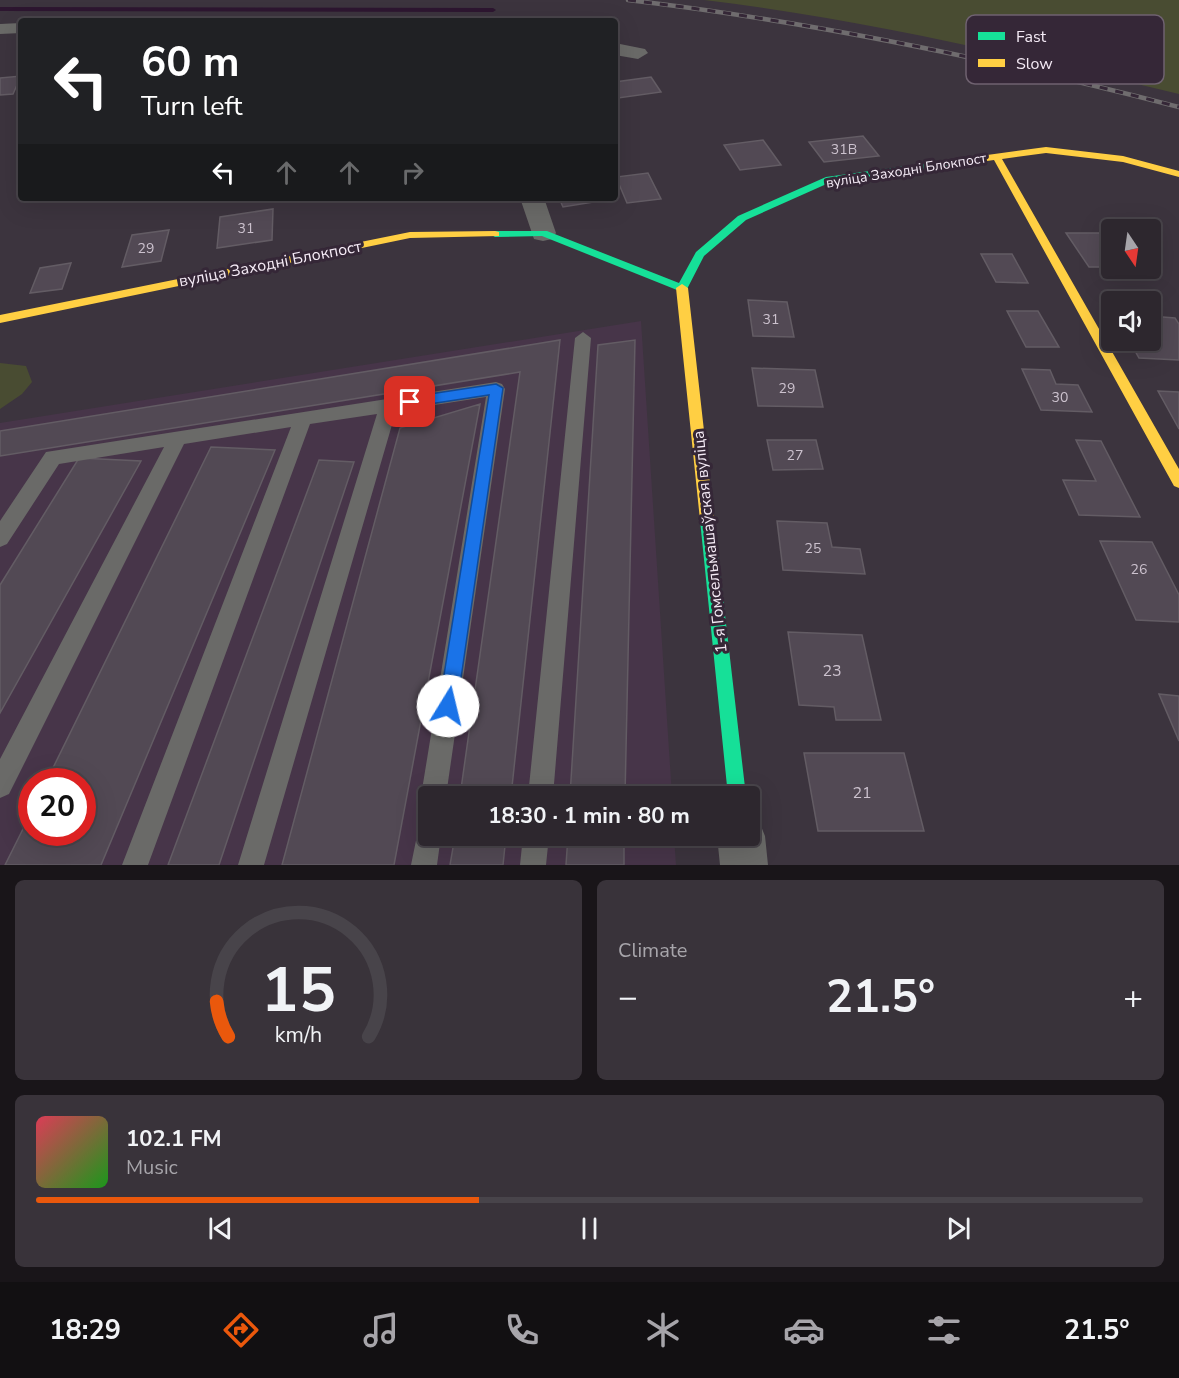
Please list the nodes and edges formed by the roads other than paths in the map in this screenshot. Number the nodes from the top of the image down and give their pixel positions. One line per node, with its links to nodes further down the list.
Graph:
1 (18, 28): 2 (street)
2 (0, 29)
3 (618, 50): 4 (street)
4 (638, 53)
5 (996, 156): 6 (street, вуліца Заходні Блокпост); 9 (street, вуліца Заходні Блокпост); 15 (street)
6 (1179, 174)
7 (533, 201): 8 (street)
8 (543, 233): 9 (street, вуліца Заходні Блокпост); 10 (street, вуліца Заходні Блокпост)
9 (682, 288): 20 (street, 1-я Гомсельмашаўская вуліца)
10 (0, 319)
11 (583, 338): 19 (lane)
12 (389, 405): 13 (lane); 18 (lane); 25 (lane)
13 (304, 418): 14 (lane); 24 (lane)
14 (178, 438): 16 (lane); 17 (lane)
15 (1179, 482)
16 (0, 538)
17 (0, 785)
18 (436, 786)
19 (541, 786)
20 (736, 786)
21 (427, 846): 26 (lane)
22 (535, 846): 27 (lane)
23 (742, 846): 28 (street)
24 (135, 865)
25 (252, 865)
26 (424, 865)
27 (533, 865)
28 (744, 865)

